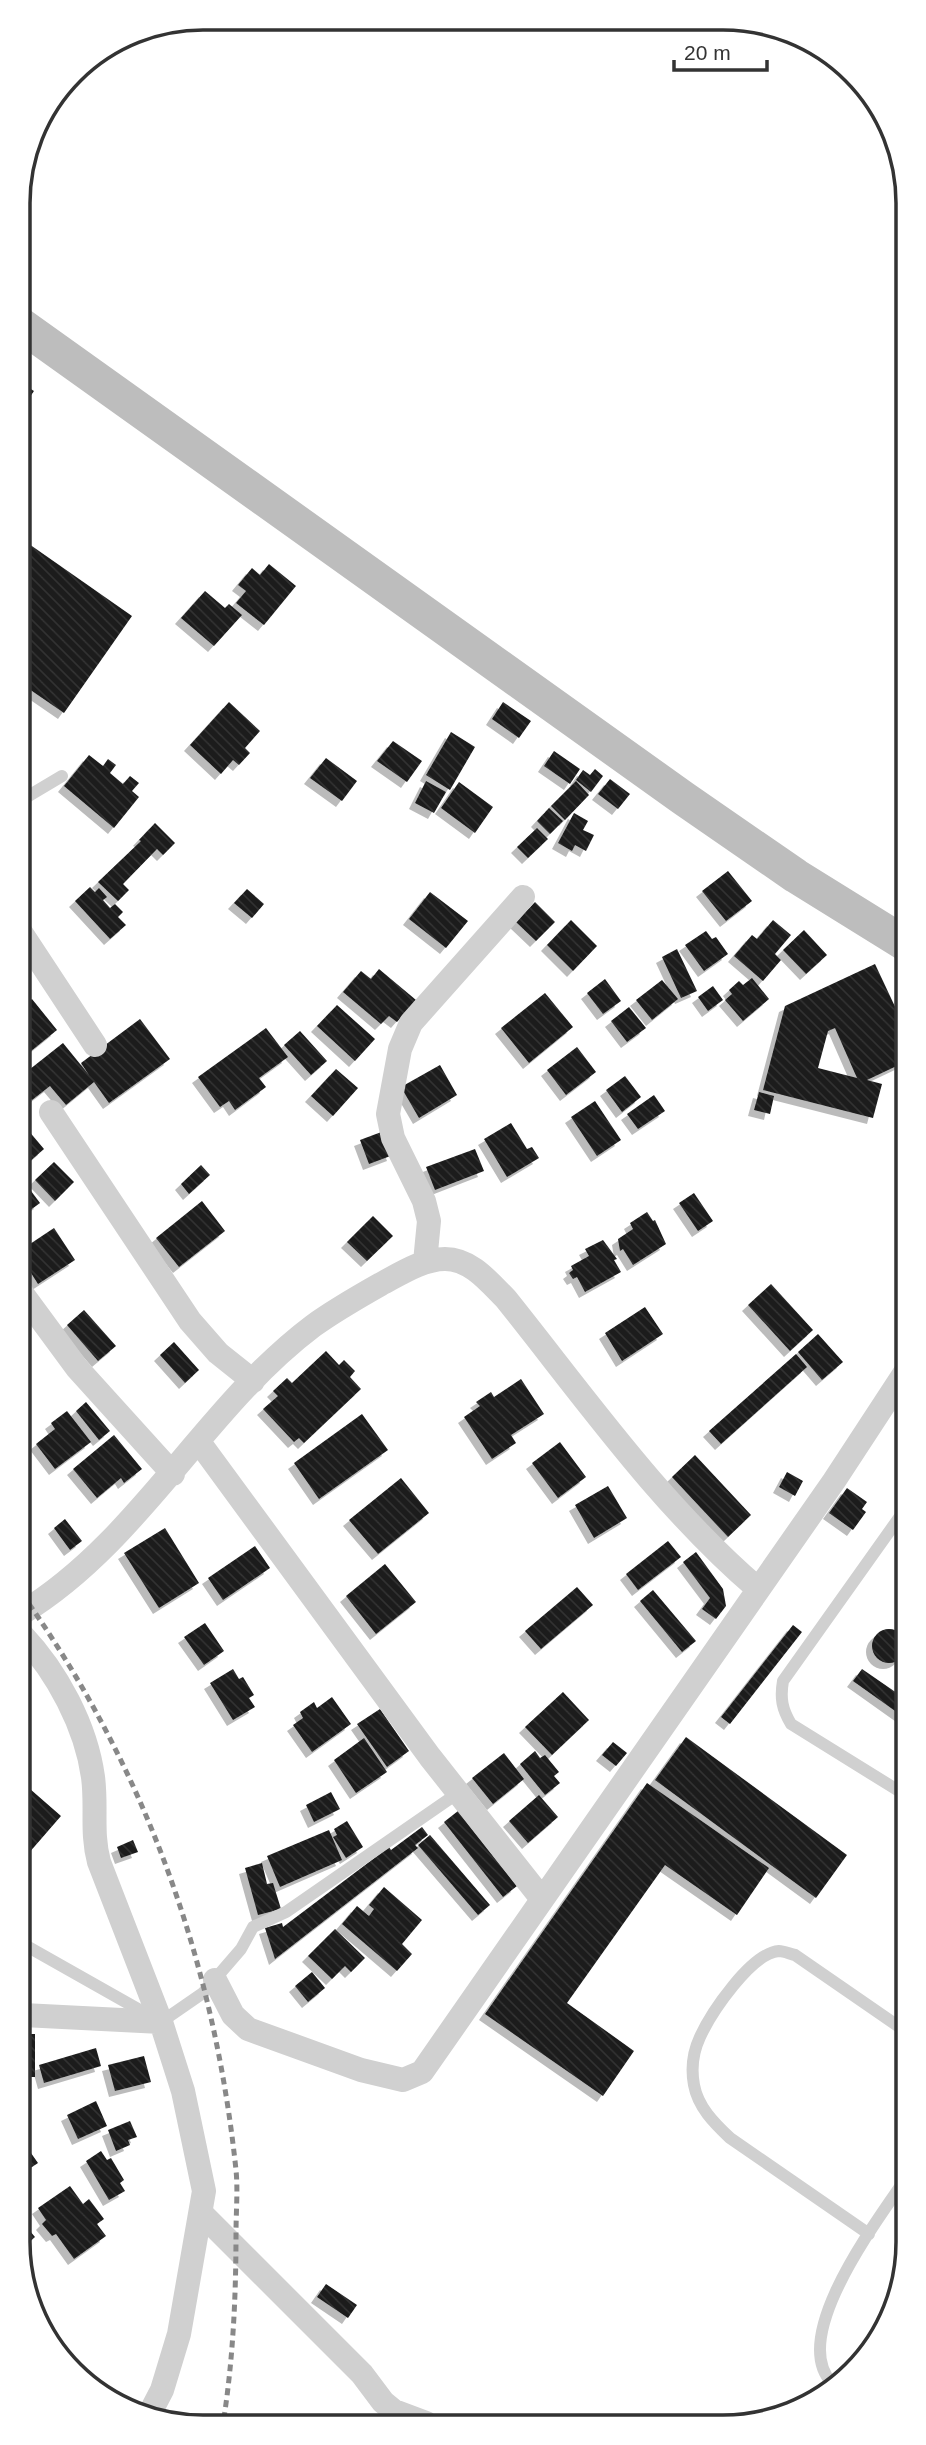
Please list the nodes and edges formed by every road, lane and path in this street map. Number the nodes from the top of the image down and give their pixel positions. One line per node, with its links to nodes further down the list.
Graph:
1 (30, 337): 5 (street)
2 (62, 776): 3 (lane)
3 (30, 795)
4 (523, 897): 9 (street)
5 (896, 938)
6 (30, 946): 7 (street)
7 (95, 1045)
8 (51, 1112): 11 (street)
9 (425, 1262): 11 (street); 16 (street)
10 (30, 1304): 14 (street)
11 (253, 1381): 13 (street)
12 (896, 1386): 16 (street)
13 (199, 1442): 14 (street); 20 (street)
14 (173, 1474): 17 (street)
15 (896, 1522): 19 (lane)
16 (758, 1589): 21 (street)
17 (30, 1608)
18 (30, 1646): 25 (street)
19 (896, 1789)
20 (458, 1793): 21 (street); 23 (lane)
21 (542, 1899): 23 (street)
22 (30, 1948): 25 (lane)
23 (215, 1980): 25 (lane)
24 (30, 2015): 25 (street)
25 (161, 2022): 28 (street)
26 (896, 2025): 29 (lane)
27 (896, 2193): 29 (lane)
28 (202, 2214): 31 (street); 32 (street)
29 (869, 2234): 30 (lane)
30 (828, 2379)
31 (153, 2408)
32 (405, 2415)

